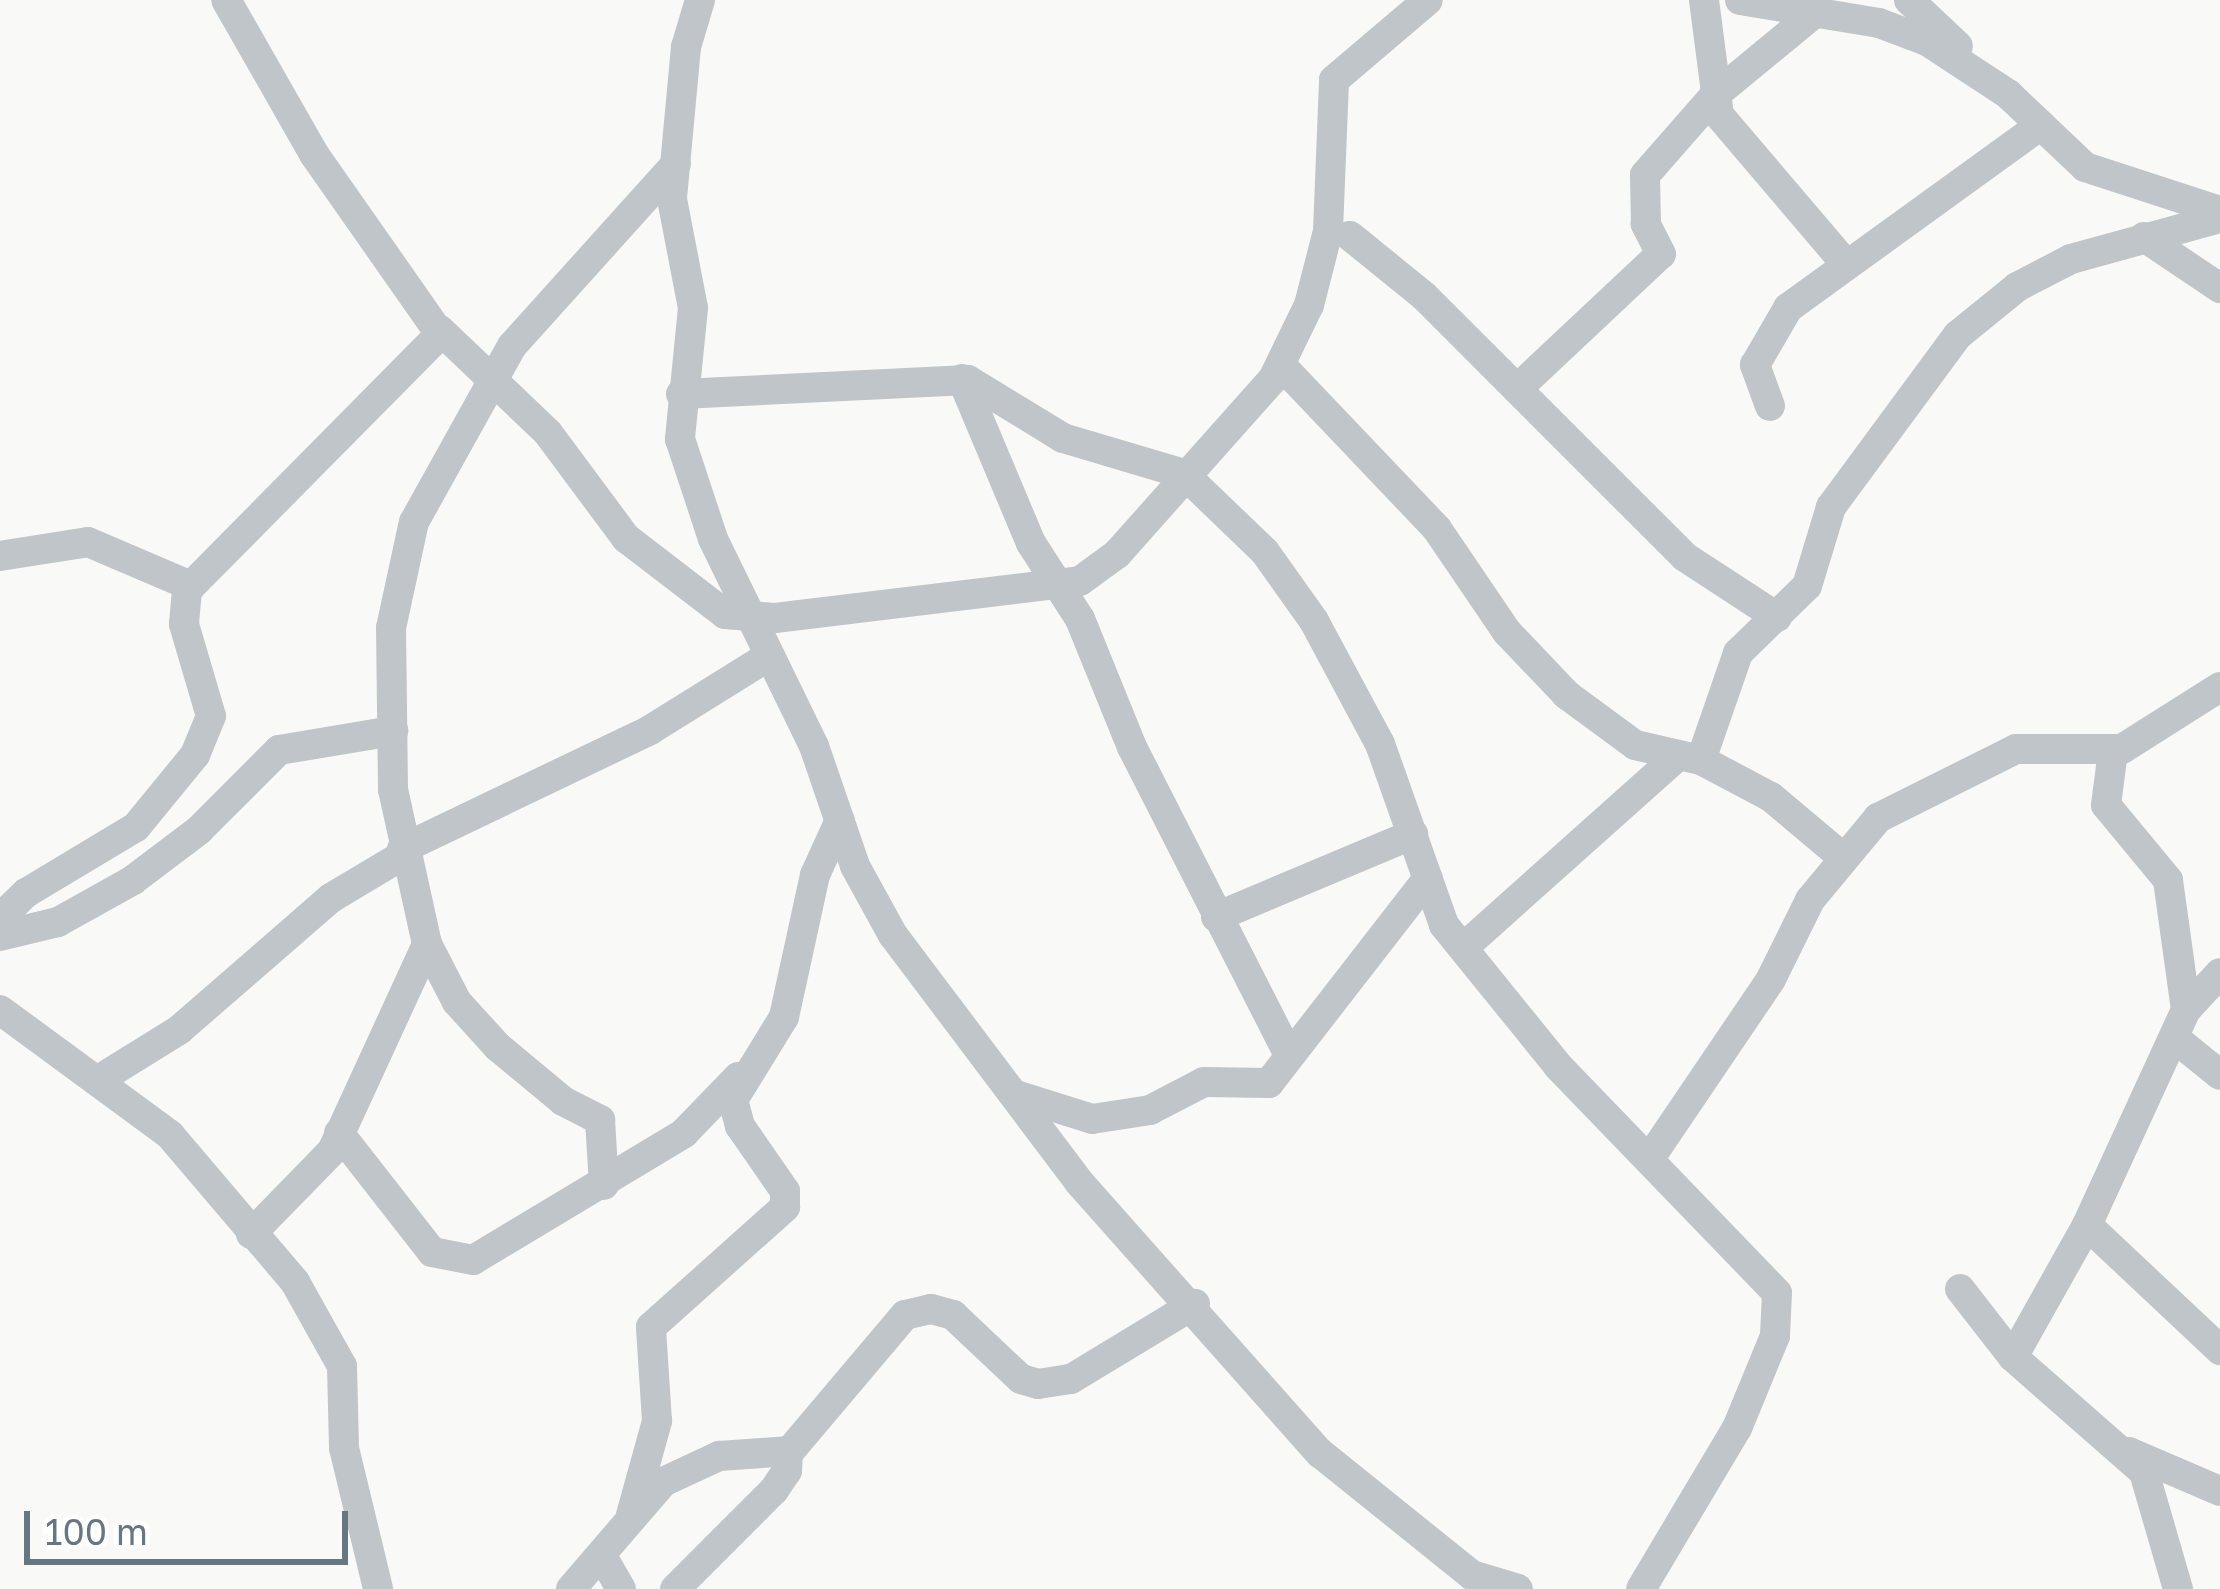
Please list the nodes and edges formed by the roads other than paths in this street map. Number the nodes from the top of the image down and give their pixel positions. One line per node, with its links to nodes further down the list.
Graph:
1 (226, 0): 17 (street)
2 (700, 0): 11 (street)
3 (1428, 0): 18 (street)
4 (1704, 0): 9 (street)
5 (1740, 0): 7 (street)
6 (1909, 0): 8 (street)
7 (1811, 16): 8 (street); 9 (street)
8 (1981, 73): 10 (street)
9 (1715, 95): 15 (street); 21 (street)
10 (2042, 124): 12 (street); 15 (street)
11 (676, 164): 19 (street); 22 (street)
12 (2220, 214): 14 (street)
13 (1350, 236): 21 (street)
14 (2144, 237): 16 (street); 28 (street)
15 (1846, 264): 23 (street)
16 (2220, 288)
17 (440, 330): 19 (street); 27 (street)
18 (1280, 365): 24 (street); 34 (street)
19 (490, 379): 29 (street); 32 (street)
20 (962, 379): 22 (street); 24 (street); 26 (street)
21 (1517, 389): 28 (street)
22 (681, 394): 29 (street)
23 (1769, 406)
24 (1184, 474): 26 (street); 36 (street)
25 (0, 556): 27 (street)
26 (1061, 586): 29 (street); 40 (street)
27 (187, 588): 41 (street)
28 (1778, 617): 34 (street)
29 (752, 619): 30 (street)
30 (770, 656): 35 (street); 37 (street)
31 (2220, 687): 33 (street)
32 (392, 731): 37 (street); 42 (street)
33 (2113, 751): 38 (street); 47 (street)
34 (1690, 758): 38 (street); 44 (street)
35 (840, 820): 50 (street); 53 (street)
36 (1413, 834): 39 (street); 40 (street)
37 (402, 852): 43 (street); 52 (street)
38 (1841, 856): 55 (street)
39 (1428, 878): 44 (street); 49 (street)
40 (1216, 917): 49 (street)
41 (0, 918)
42 (0, 936)
43 (427, 944): 54 (street); 56 (street)
44 (1463, 948): 55 (street)
45 (2220, 974): 47 (street)
46 (0, 1010): 52 (street)
47 (2186, 1010): 48 (street)
48 (2177, 1040): 51 (street); 57 (street)
49 (1289, 1055): 53 (street)
50 (753, 1066): 56 (street); 66 (street)
51 (2220, 1075)
52 (100, 1079): 58 (street)
53 (1011, 1092): 60 (street)
54 (339, 1133): 56 (street); 58 (street)
55 (1650, 1158): 73 (street)
56 (604, 1185)
57 (2087, 1226): 61 (street); 62 (street)
58 (251, 1234): 68 (street)
59 (1960, 1289): 62 (street)
60 (1195, 1304): 64 (street); 72 (street)
61 (2220, 1350)
62 (2013, 1357): 63 (street)
63 (2123, 1451): 65 (street); 74 (street)
64 (788, 1452): 66 (street); 71 (street)
65 (2220, 1491)
66 (631, 1515): 67 (street)
67 (602, 1556): 69 (street); 70 (street)
68 (378, 1589)
69 (571, 1589)
70 (621, 1589)
71 (675, 1589)
72 (1517, 1589)
73 (1641, 1589)
74 (2178, 1589)

